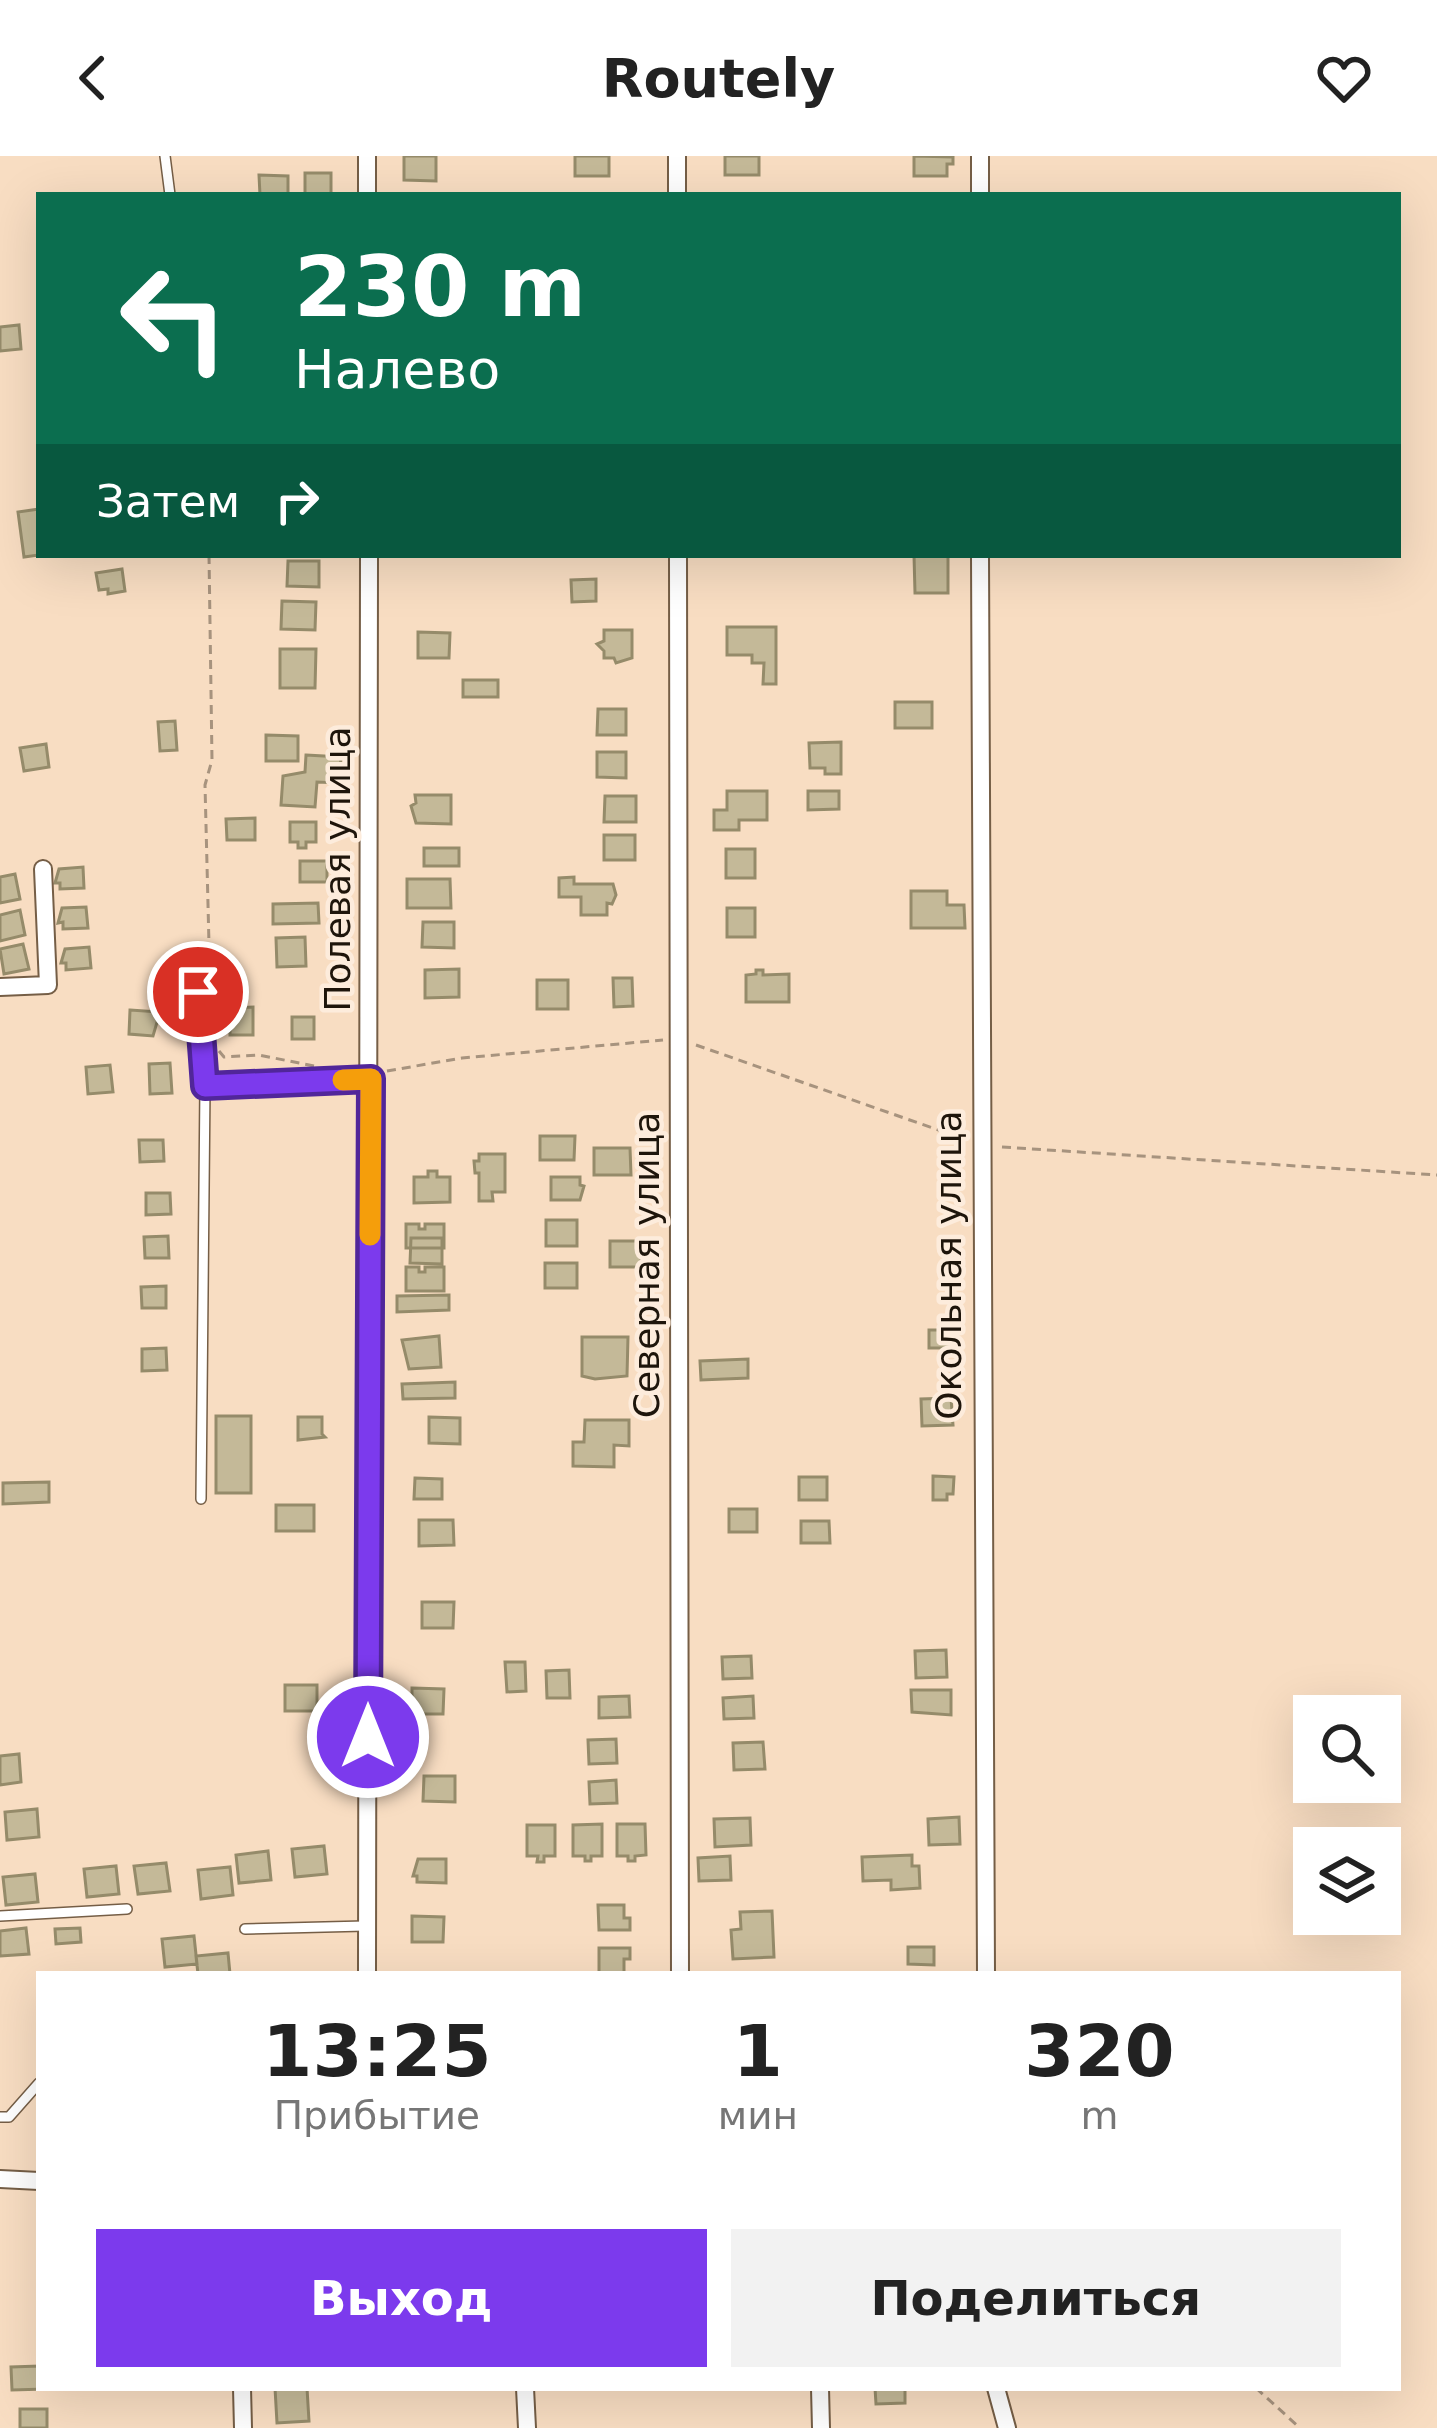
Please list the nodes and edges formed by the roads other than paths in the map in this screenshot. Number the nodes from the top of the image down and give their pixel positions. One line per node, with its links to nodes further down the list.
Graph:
1 (165, 156): 5 (lane)
2 (367, 156): 6 (street)
3 (677, 156): 7 (street)
4 (980, 156): 8 (street)
5 (170, 192)
6 (367, 192)
7 (677, 192)
8 (980, 192)
9 (369, 558): 15 (street, Полевая улица)
10 (678, 558): 23 (street, Северная улица)
11 (980, 558): 24 (street, Окольная улица)
12 (43, 869): 13 (street)
13 (0, 987)
14 (204, 992): 16 (lane)
15 (371, 1071): 16 (lane); 20 (street, Полевая улица)
16 (205, 1086): 17 (lane)
17 (201, 1499)
18 (127, 1910): 19 (lane)
19 (0, 1916)
20 (367, 1926): 21 (lane); 22 (street, Полевая улица)
21 (245, 1929)
22 (367, 1971)
23 (680, 1971)
24 (986, 1971)
25 (36, 2086): 26 (lane)
26 (0, 2117)
27 (0, 2180): 28 (street)
28 (36, 2181)
29 (242, 2391): 33 (street)
30 (525, 2391): 34 (street)
31 (820, 2391): 35 (street)
32 (997, 2391): 36 (street)
33 (243, 2428)
34 (527, 2428)
35 (821, 2428)
36 (1007, 2428)

